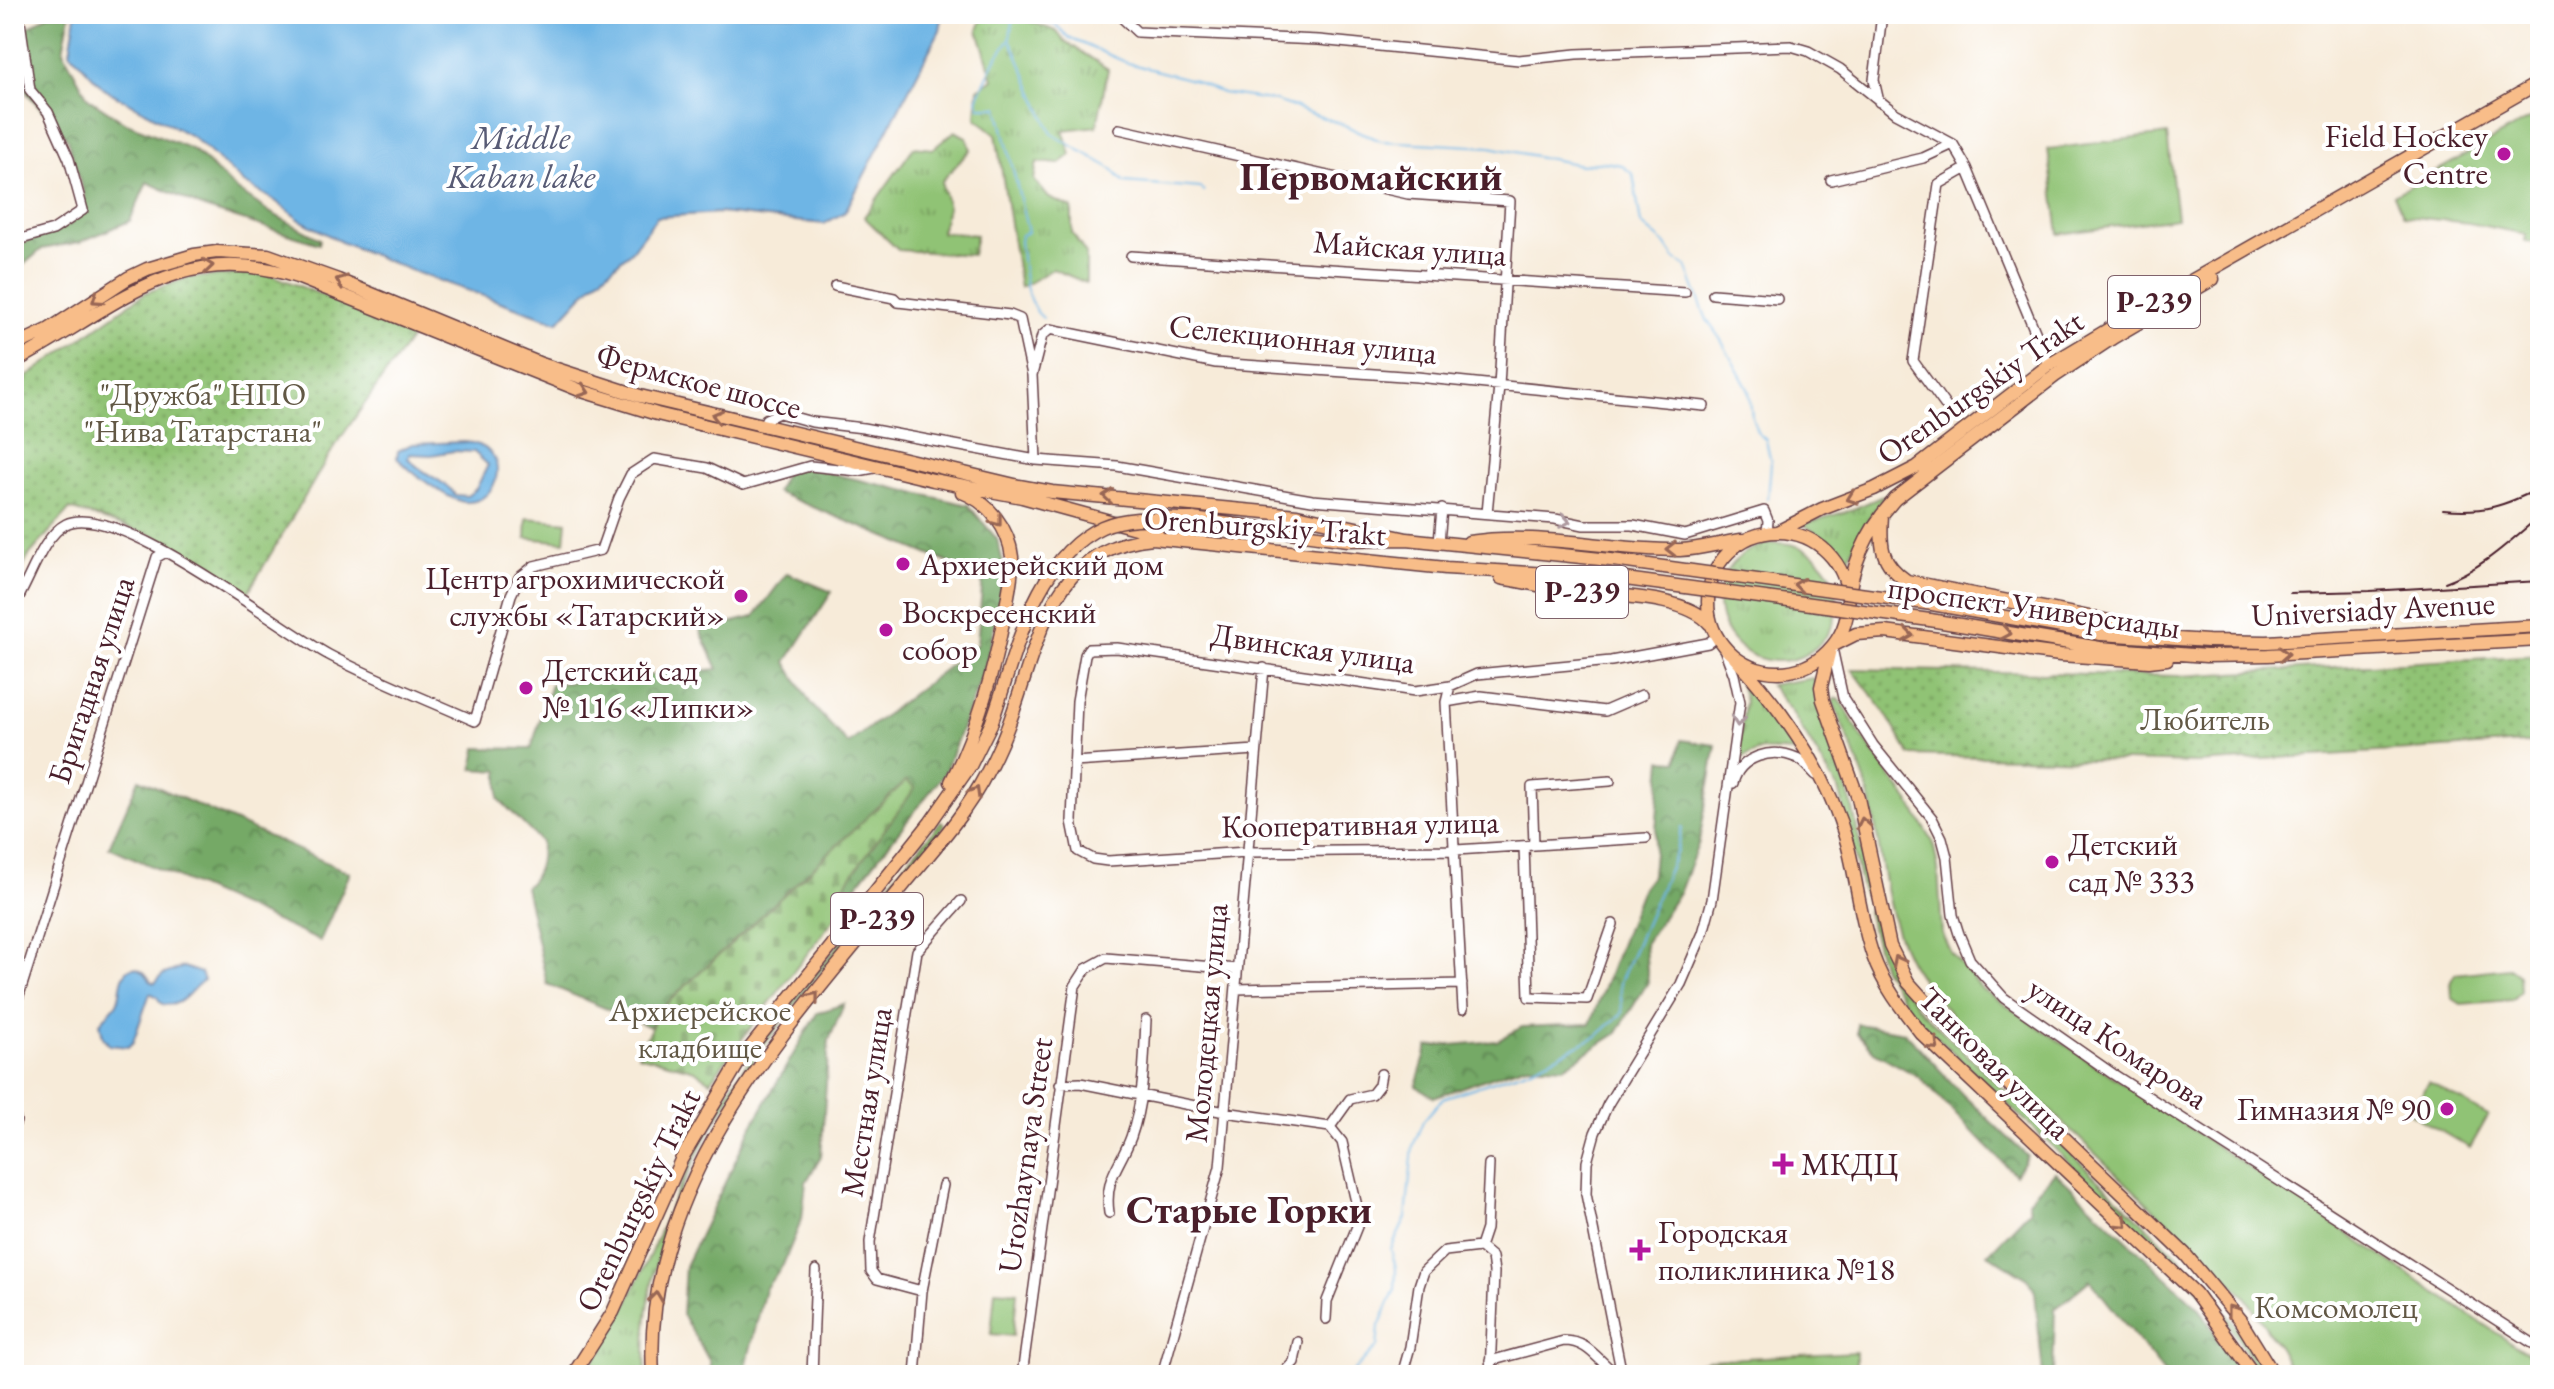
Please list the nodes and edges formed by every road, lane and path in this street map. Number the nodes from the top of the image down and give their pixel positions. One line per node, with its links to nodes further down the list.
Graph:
1 (19, 14): 11 (street)
2 (1118, 14): 6 (street)
3 (1882, 14): 6 (street)
4 (2540, 82): 20 (main road, Orenburgskiy Trakt / Р-239)
5 (2540, 91): 31 (main road, Orenburgskiy Trakt / Р-239)
6 (1879, 102): 8 (street)
7 (1119, 129): 13 (street)
8 (1953, 144): 9 (street); 10 (street)
9 (1967, 168): 20 (street); 24 (street)
10 (1831, 180)
11 (14, 241)
12 (1131, 256): 13 (street, Майская улица)
13 (1506, 281): 15 (street, Майская улица); 22 (street)
14 (835, 286): 21 (street)
15 (1685, 292)
16 (1713, 294): 17 (street)
17 (1777, 299)
18 (14, 346): 25 (main road, Фермское шоссе, one-way to 18)
19 (14, 362): 27 (main road, Фермское шоссе, one-way to 27)
20 (2049, 365): 32 (main road, Orenburgskiy Trakt / Р-239, one-way to 32)
21 (1032, 375): 22 (street, Селекционная улица); 26 (street)
22 (1499, 386): 23 (street, Селекционная улица); 30 (street)
23 (1704, 406)
24 (1950, 412)
25 (764, 427): 26 (street); 33 (main road, Фермское шоссе, one-way to 25)
26 (1036, 460): 29 (street)
27 (880, 467): 28 (main road, Фермское шоссе); 38 (street)
28 (933, 480): 35 (main road, Фермское шоссе); 62 (main road, Orenburgskiy Trakt, one-way to 62)
29 (1442, 509): 30 (street); 36 (street)
30 (1487, 513): 32 (street, one-way to 32)
31 (1882, 513): 43 (main road, Orenburgskiy Trakt / Р-239); 47 (main road)
32 (1772, 532): 34 (main road, Р-239); 43 (main road)
33 (1407, 539): 36 (main road, Orenburgskiy Trakt); 62 (main road, Orenburgskiy Trakt / Р-239, bridge)
34 (1748, 539): 37 (main road, Р-239, one-way to 37); 45 (main road, Р-239)
35 (1183, 540): 40 (main road, Orenburgskiy Trakt / Р-239); 96 (main road, Orenburgskiy Trakt / Р-239, one-way to 35)
36 (1439, 542): 37 (main road, Orenburgskiy Trakt)
37 (1456, 544): 39 (main road, Orenburgskiy Trakt)
38 (166, 552): 42 (street); 75 (street, Бригадная улица)
39 (1620, 561): 47 (main road, проспект Универсиады, one-way to 39, bridge)
40 (1446, 568): 41 (main road, Orenburgskiy Trakt); 45 (main road, Р-239)
41 (1618, 578): 49 (main road, проспект Универсиады, one-way to 49, bridge)
42 (14, 605)
43 (1848, 607): 48 (main road, Р-239)
44 (2540, 626): 47 (main road, Universiady Avenue)
45 (1717, 636): 50 (main road, Р-239); 52 (street, Двинская улица); 61 (street, one-way to 61)
46 (2540, 640): 49 (main road, проспект Универсиады, one-way to 46)
47 (2208, 641)
48 (1832, 647): 49 (main road, one-way to 49); 50 (main road, Р-239); 54 (street, улица Комарова); 56 (main road, Танковая улица)
49 (2206, 656)
50 (1734, 657): 60 (main road, Танковая улица)
51 (1264, 668): 52 (street, Двинская улица); 57 (street, Молодецкая улица); 58 (street, Двинская улица)
52 (1450, 686): 55 (street)
53 (1642, 695): 55 (street, Двинская улица)
54 (1843, 698): 56 (street); 92 (street, улица Комарова)
55 (1446, 702): 65 (street)
56 (1824, 702): 67 (main road, Танковая улица, one-way to 56)
57 (1256, 750): 58 (street); 66 (street, Молодецкая улица)
58 (1074, 762): 66 (street, Кооперативная улица)
59 (1610, 781): 64 (street)
60 (1827, 788): 61 (street); 69 (main road, Танковая улица)
61 (1725, 814): 94 (street)
62 (930, 823): 95 (main road, Orenburgskiy Trakt / Р-239)
63 (1646, 838): 64 (street, Кооперативная улица)
64 (1529, 846): 65 (street, Кооперативная улица); 70 (street)
65 (1456, 850): 66 (street, Кооперативная улица); 72 (street)
66 (1247, 852): 71 (street, Молодецкая улица)
67 (1878, 900): 69 (main road); 105 (main road, Танковая улица, one-way to 67)
68 (961, 901): 89 (street, Местная улица)
69 (1860, 904): 104 (main road, Танковая улица, one-way to 104)
70 (1613, 924)
71 (1237, 969): 73 (street, Молодецкая улица); 78 (street, Urozhaynaya Street)
72 (1462, 984): 73 (street); 74 (street)
73 (1236, 989): 81 (street, Молодецкая улица)
74 (1463, 1009)
75 (14, 1011)
76 (1146, 1020): 79 (street)
77 (1381, 1074): 83 (street)
78 (1060, 1084): 79 (street); 99 (street, Urozhaynaya Street)
79 (1142, 1094): 81 (street); 86 (street)
80 (14, 1110): 82 (street)
81 (1225, 1112): 83 (street); 100 (street, Молодецкая улица)
82 (14, 1126)
83 (1330, 1127): 90 (street)
84 (1489, 1164): 87 (street)
85 (943, 1185): 89 (street)
86 (1109, 1213)
87 (1480, 1247): 93 (street); 102 (street)
88 (816, 1270): 97 (street)
89 (922, 1291): 98 (street)
90 (1326, 1319)
91 (1298, 1342): 101 (street)
92 (2540, 1348)
93 (1490, 1361): 94 (street); 103 (street)
94 (1621, 1372)
95 (573, 1375)
96 (653, 1375)
97 (812, 1375)
98 (915, 1375)
99 (1022, 1375)
100 (1162, 1375)
101 (1281, 1375)
102 (1402, 1375)
103 (1490, 1375)
104 (2254, 1375)
105 (2274, 1375)

